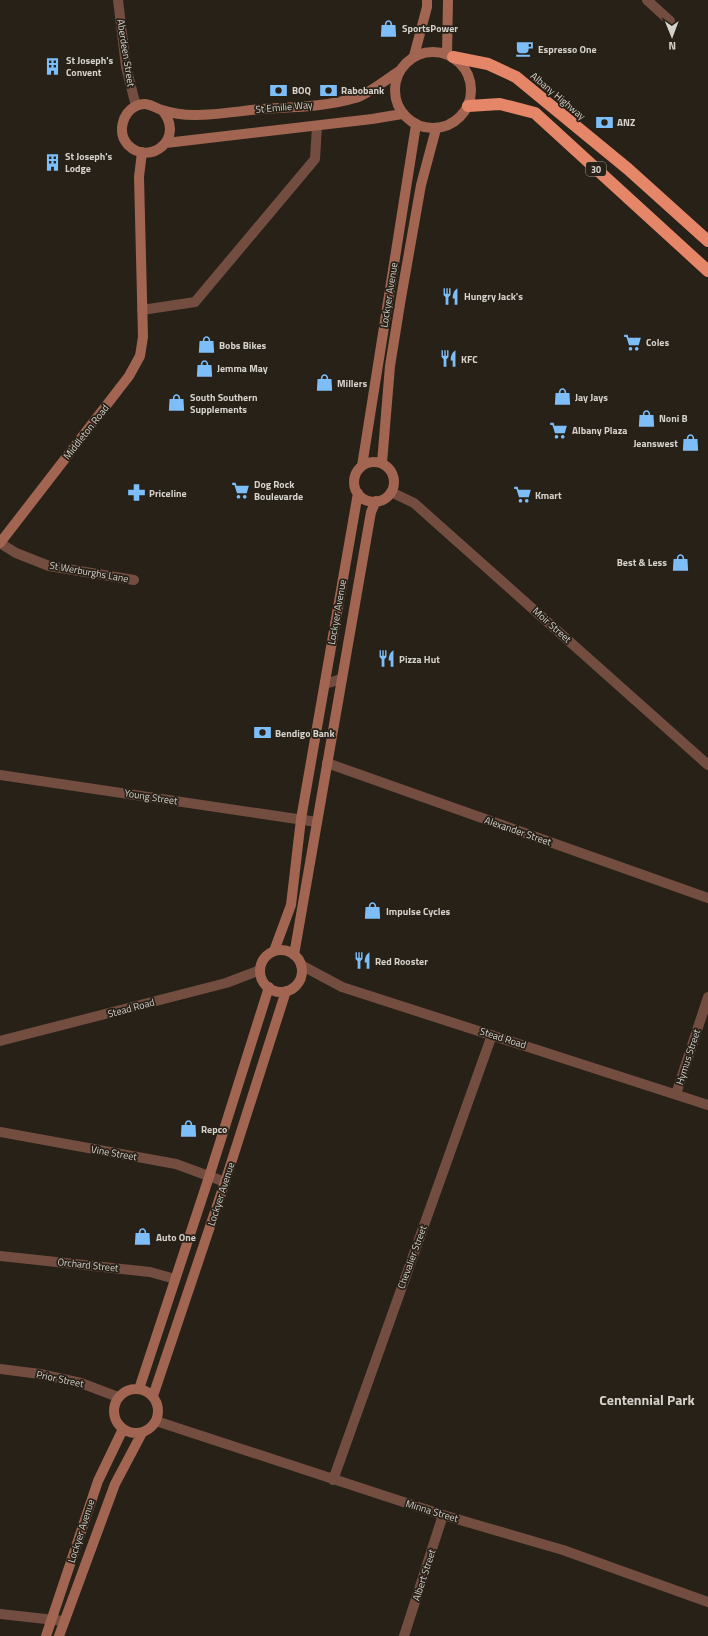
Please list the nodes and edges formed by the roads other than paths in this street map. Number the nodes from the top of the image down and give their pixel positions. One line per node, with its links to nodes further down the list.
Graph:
1 (118, 0): 9 (street, Aberdeen Street)
2 (427, 0): 6 (main road)
3 (448, 0): 7 (main road)
4 (646, 0): 5 (street)
5 (670, 21)
6 (414, 56): 7 (main road); 8 (main road)
7 (450, 56): 10 (main road); 18 (highway, Albany Highway / 30)
8 (399, 71): 11 (main road, St Emilie Way); 12 (main road)
9 (136, 106): 11 (main road); 17 (main road)
10 (468, 106): 15 (main road); 19 (highway, 30)
11 (162, 110): 16 (main road)
12 (402, 114): 13 (main road); 14 (main road)
13 (416, 125): 15 (main road); 22 (main road, Lockyer Avenue)
14 (317, 126): 16 (main road); 20 (street)
15 (436, 128): 21 (main road, Lockyer Avenue)
16 (166, 143): 17 (main road)
17 (142, 152): 20 (main road, Middleton Road)
18 (708, 241)
19 (708, 271)
20 (142, 310): 26 (main road, Middleton Road)
21 (382, 463): 22 (main road); 23 (main road)
22 (362, 466): 24 (main road)
23 (391, 492): 25 (main road); 31 (street, Moir Street)
24 (358, 493): 25 (main road); 29 (main road, Lockyer Avenue)
25 (376, 501): 28 (main road, Lockyer Avenue)
26 (0, 543): 27 (street, St Werburghs Lane)
27 (134, 580)
28 (341, 679): 29 (street); 30 (main road, Lockyer Avenue)
29 (325, 684): 33 (main road, Lockyer Avenue)
30 (327, 763): 34 (main road, Lockyer Avenue); 35 (street, Alexander Street)
31 (708, 765)
32 (0, 775): 33 (street, Young Street)
33 (301, 819): 34 (street); 36 (main road, Lockyer Avenue)
34 (317, 822): 37 (main road, Lockyer Avenue)
35 (708, 898)
36 (274, 951): 37 (main road); 39 (main road)
37 (294, 955): 38 (main road)
38 (301, 965): 41 (main road); 43 (street, Stead Road)
39 (260, 970): 40 (main road); 44 (street, Stead Road)
40 (269, 987): 41 (main road); 48 (main road, Lockyer Avenue)
41 (286, 990): 49 (main road, Lockyer Avenue)
42 (708, 997): 45 (street, Hymus Street)
43 (492, 1035): 45 (street, Stead Road); 59 (street, Chevalier Street)
44 (0, 1041)
45 (676, 1094): 46 (street, Stead Road)
46 (708, 1105)
47 (0, 1132): 48 (street, Vine Street)
48 (209, 1177): 49 (street, Vine Street); 51 (main road, Lockyer Avenue)
49 (225, 1182): 54 (main road, Lockyer Avenue)
50 (0, 1256): 51 (street, Orchard Street)
51 (175, 1279): 53 (main road, Lockyer Avenue)
52 (0, 1369): 55 (street, Prior Street)
53 (139, 1389): 54 (main road); 55 (main road)
54 (153, 1396): 56 (main road)
55 (118, 1397): 57 (main road)
56 (156, 1421): 58 (main road); 59 (street, Minna Street)
57 (122, 1429): 58 (main road); 63 (main road, Lockyer Avenue)
58 (142, 1433): 64 (main road, Lockyer Avenue)
59 (333, 1480): 60 (street, Minna Street)
60 (444, 1515): 61 (street, Minna Street); 67 (street, Albert Street)
61 (708, 1602)
62 (0, 1614): 63 (street)
63 (51, 1620): 64 (street); 65 (main road, Lockyer Avenue)
64 (64, 1621): 66 (main road, Lockyer Avenue)
65 (46, 1636)
66 (59, 1636)
67 (404, 1636)

